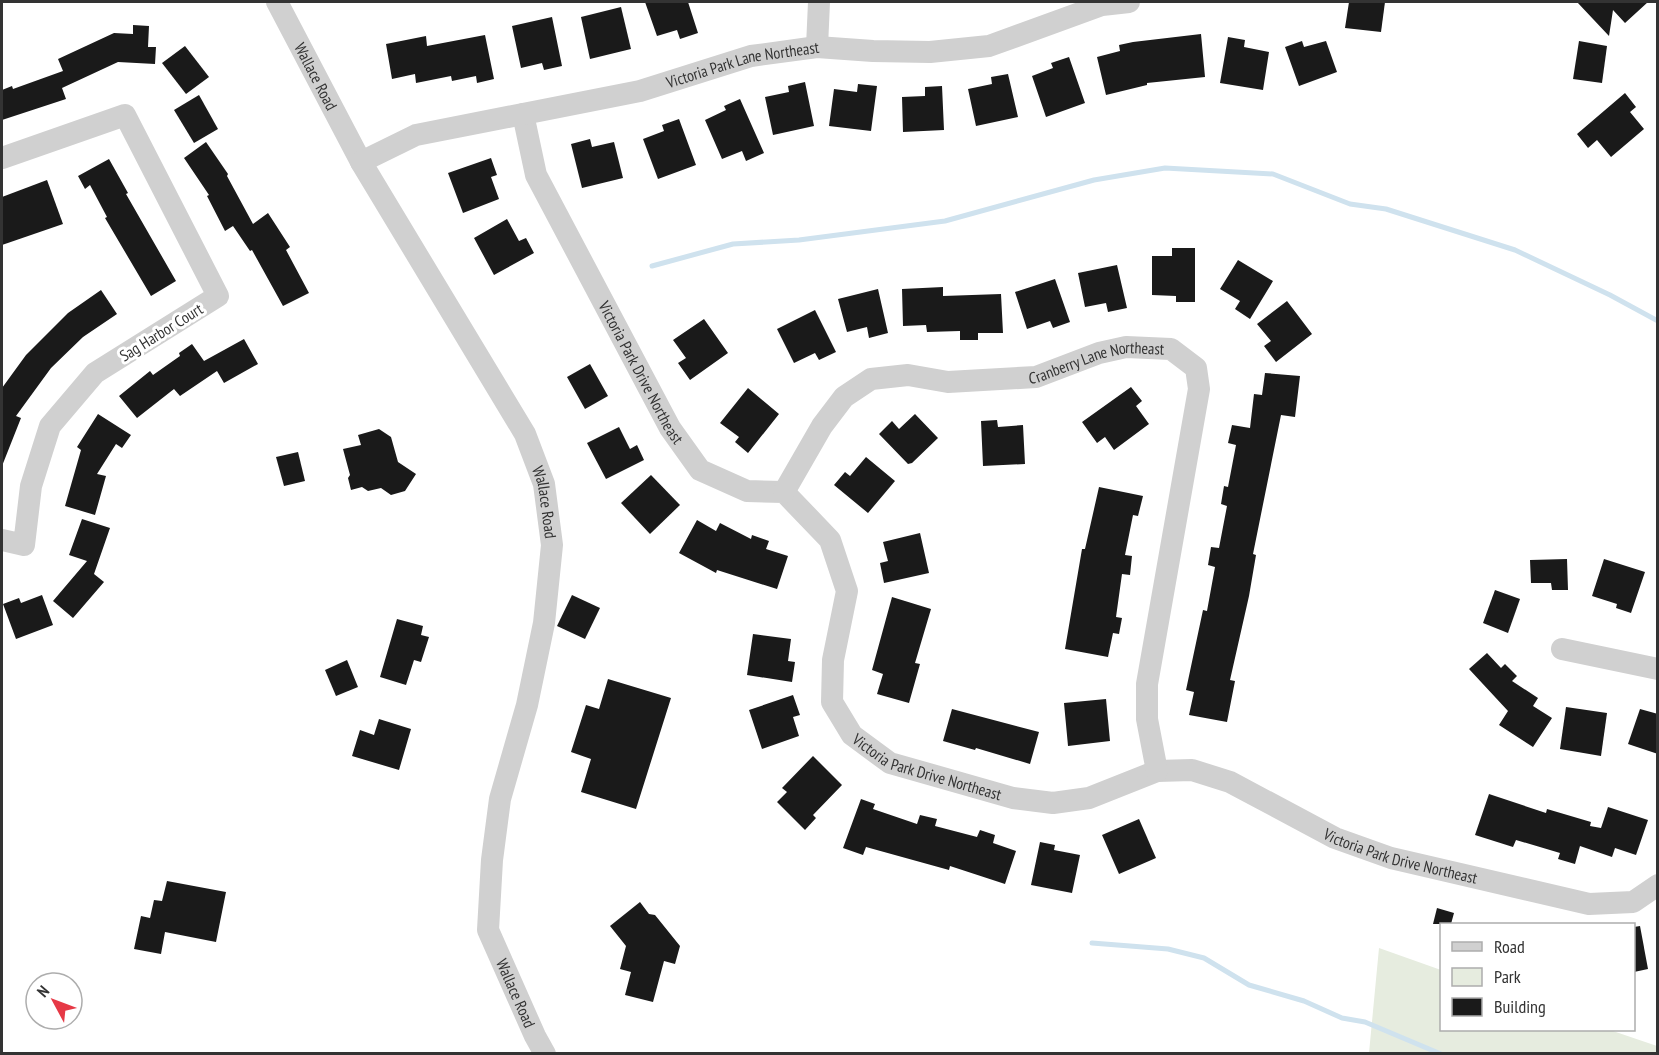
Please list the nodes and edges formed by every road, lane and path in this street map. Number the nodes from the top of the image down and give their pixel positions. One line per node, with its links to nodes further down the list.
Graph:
1 (277, 2): 8 (street, Wallace Road)
2 (819, 2): 5 (street)
3 (1129, 2): 4 (street, Victoria Park Lane Northeast)
4 (1101, 4): 5 (street, Victoria Park Lane Northeast)
5 (817, 47): 6 (street, Victoria Park Lane Northeast)
6 (523, 114): 8 (street, Victoria Park Lane Northeast); 9 (street, Victoria Park Drive Northeast)
7 (2, 158): 10 (street, Sag Harbor Court)
8 (361, 162): 15 (street, Wallace Road)
9 (784, 492): 13 (street, Victoria Park Drive Northeast); 13 (street, Cranberry Lane Northeast)
10 (2, 540)
11 (1562, 648): 12 (street)
12 (1658, 669)
13 (1157, 771): 14 (street, Victoria Park Drive Northeast)
14 (1658, 885)
15 (545, 1053)

